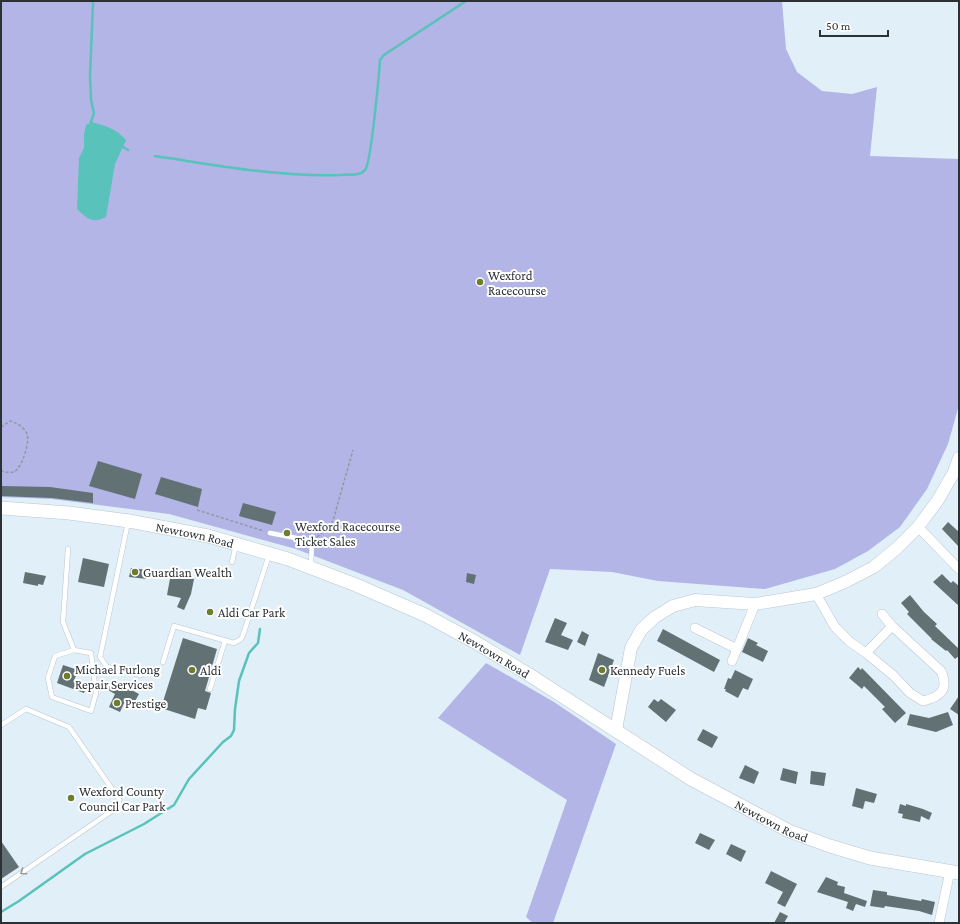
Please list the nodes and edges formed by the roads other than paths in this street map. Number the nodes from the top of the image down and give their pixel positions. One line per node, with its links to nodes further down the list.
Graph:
1 (959, 458): 4 (street)
2 (1, 508): 3 (main road, Newtown Road)
3 (129, 521): 6 (main road, Newtown Road); 23 (lane)
4 (918, 527): 11 (street); 12 (street)
5 (270, 533): 10 (lane)
6 (237, 544): 8 (main road, Newtown Road); 9 (lane)
7 (68, 549): 19 (lane)
8 (270, 554): 10 (main road, Newtown Road); 17 (lane)
9 (232, 562)
10 (311, 568): 26 (main road, Newtown Road)
11 (959, 569)
12 (816, 594): 13 (street); 20 (street)
13 (755, 604): 18 (street); 26 (street)
14 (882, 614): 15 (street)
15 (892, 626): 20 (street); 20 (street)
16 (695, 628): 18 (street)
17 (225, 641): 22 (lane); 24 (lane)
18 (737, 649): 21 (street)
19 (74, 650): 19 (lane)
20 (866, 653)
21 (732, 661)
22 (163, 662)
23 (141, 675)
24 (210, 689)
25 (1, 725): 28 (lane, one-way to 28)
26 (616, 730): 27 (main road, Newtown Road)
27 (954, 872): 29 (street)
28 (1, 887)
29 (939, 923)

